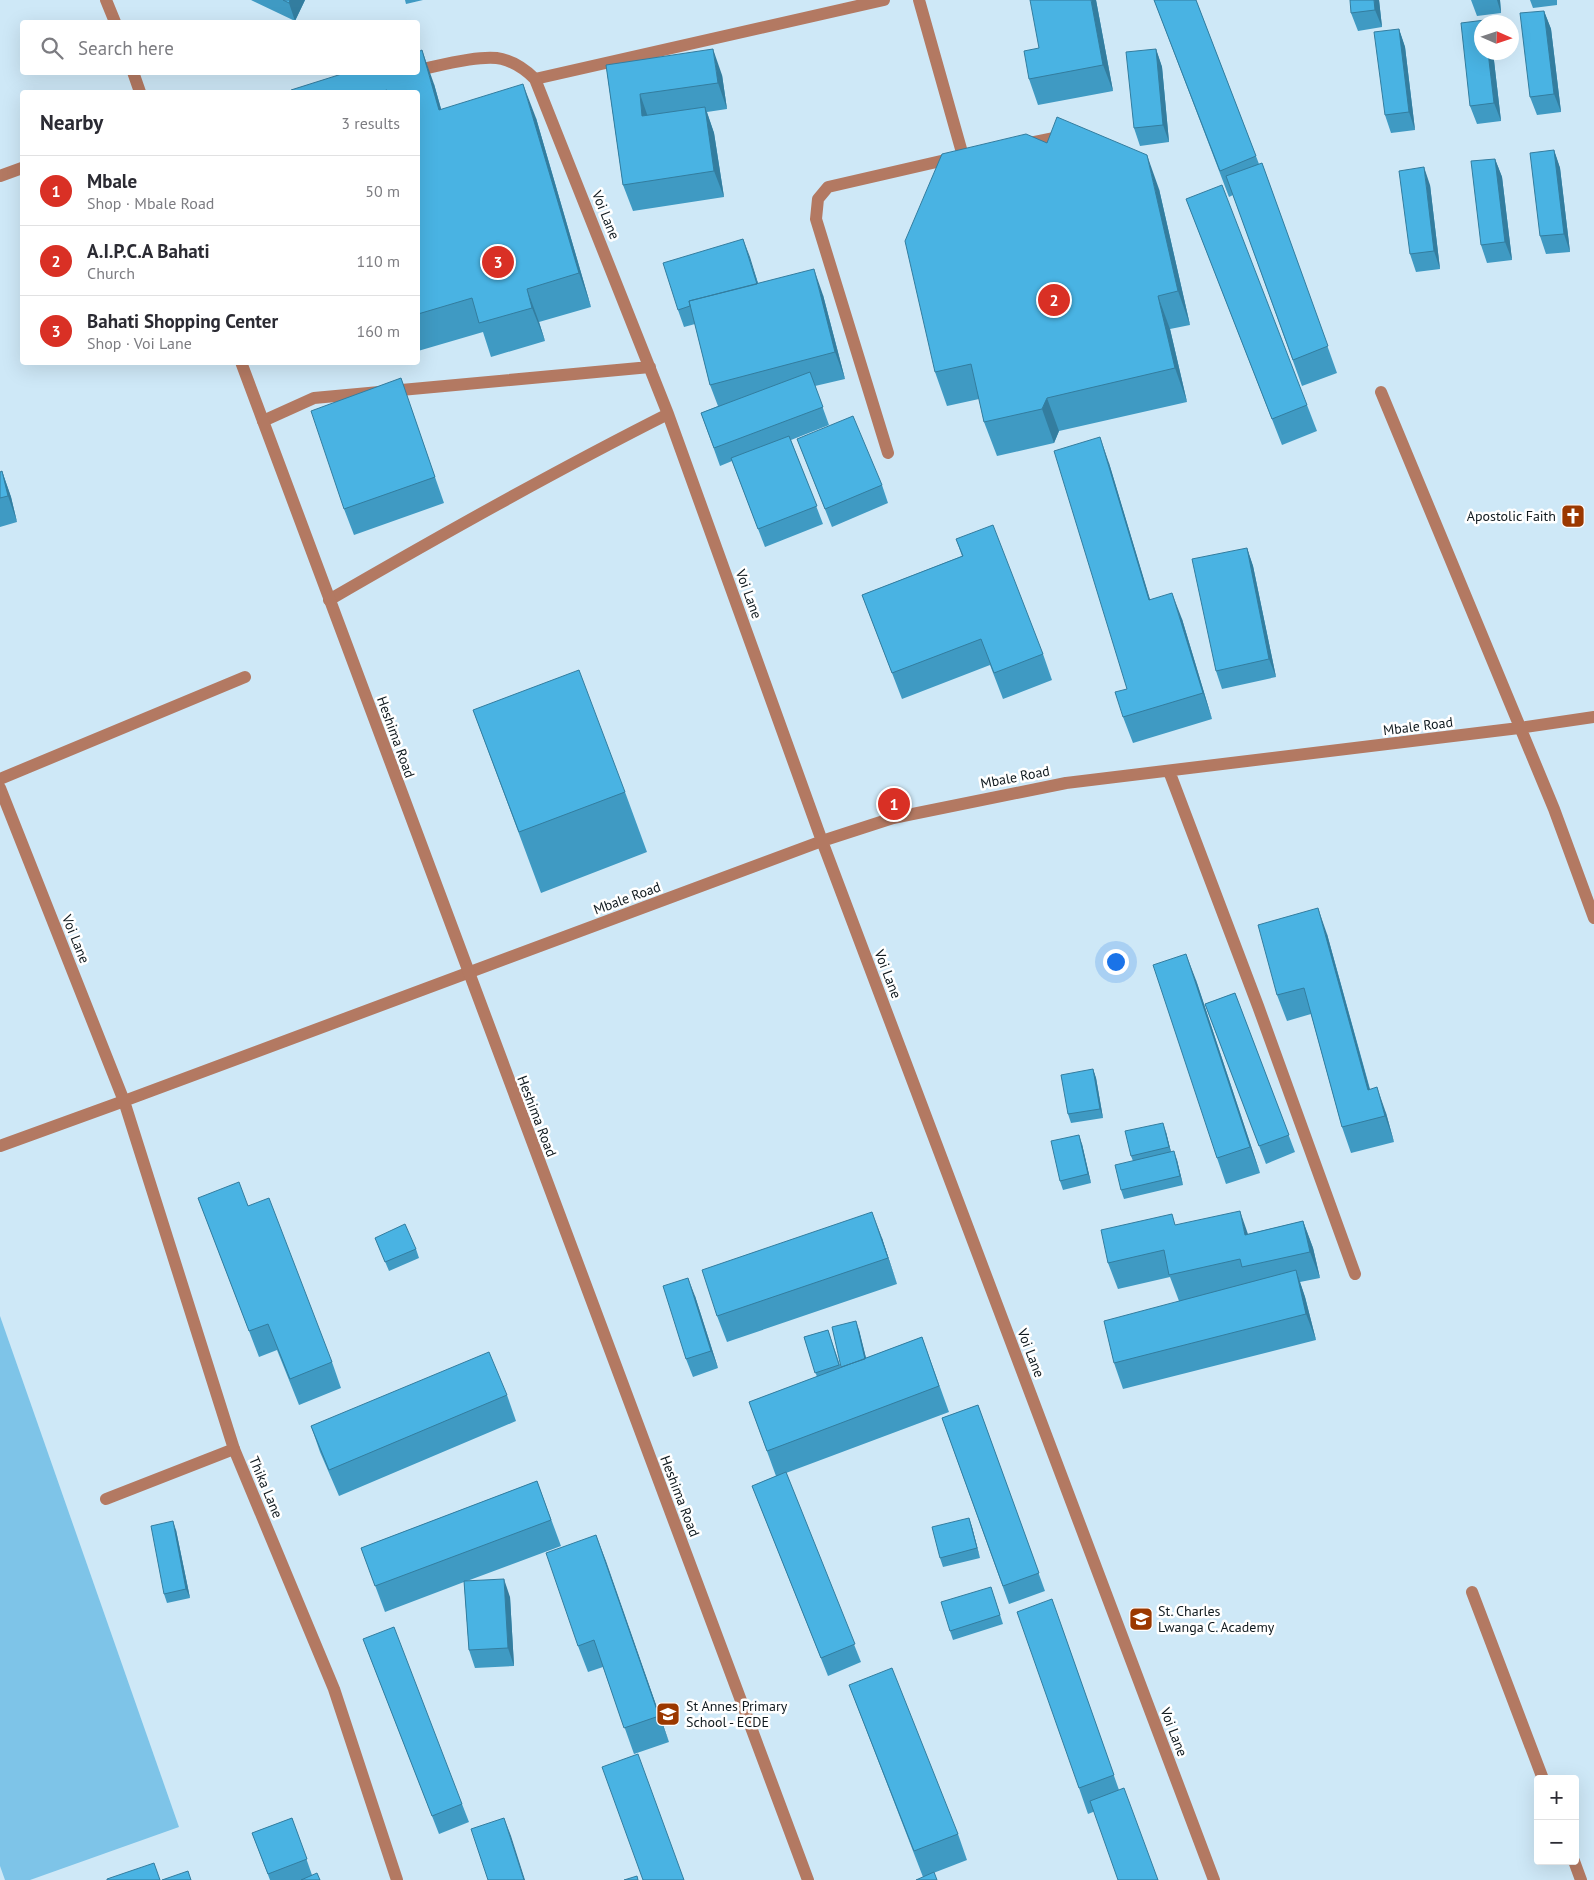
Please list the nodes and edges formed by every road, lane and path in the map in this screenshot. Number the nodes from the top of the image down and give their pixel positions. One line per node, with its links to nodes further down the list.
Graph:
1 (106, 0): 4 (street)
2 (884, 0): 7 (street)
3 (918, 0): 18 (street)
4 (113, 20)
5 (420, 70): 7 (street)
6 (134, 75): 8 (street)
7 (535, 78): 14 (street, Voi Lane)
8 (139, 90)
9 (1075, 134): 10 (street)
10 (1009, 147)
11 (20, 169): 12 (street)
12 (0, 176)
13 (242, 365): 17 (street, Heshima Road)
14 (650, 367): 16 (street, Voi Lane); 17 (street)
15 (1382, 392): 22 (street)
16 (668, 414): 19 (street); 26 (street, Voi Lane)
17 (263, 421): 19 (street, Heshima Road)
18 (888, 453)
19 (329, 600): 28 (street, Heshima Road)
20 (245, 676): 24 (street)
21 (1594, 717): 22 (street, Mbale Road)
22 (1519, 728): 23 (street, Mbale Road); 27 (street)
23 (1169, 771): 26 (street, Mbale Road); 31 (street)
24 (0, 779)
25 (0, 788): 29 (street, Voi Lane)
26 (822, 841): 28 (street, Mbale Road); 39 (street, Voi Lane)
27 (1594, 918)
28 (468, 973): 29 (street, Mbale Road); 38 (street, Heshima Road)
29 (124, 1101): 30 (street, Mbale Road); 32 (street, Thika Lane)
30 (0, 1146)
31 (1355, 1274)
32 (234, 1449): 33 (street); 37 (street, Thika Lane)
33 (106, 1499)
34 (1472, 1592): 35 (street)
35 (1541, 1775)
36 (1575, 1865): 40 (street)
37 (397, 1880)
38 (808, 1880)
39 (1214, 1880)
40 (1581, 1880)

